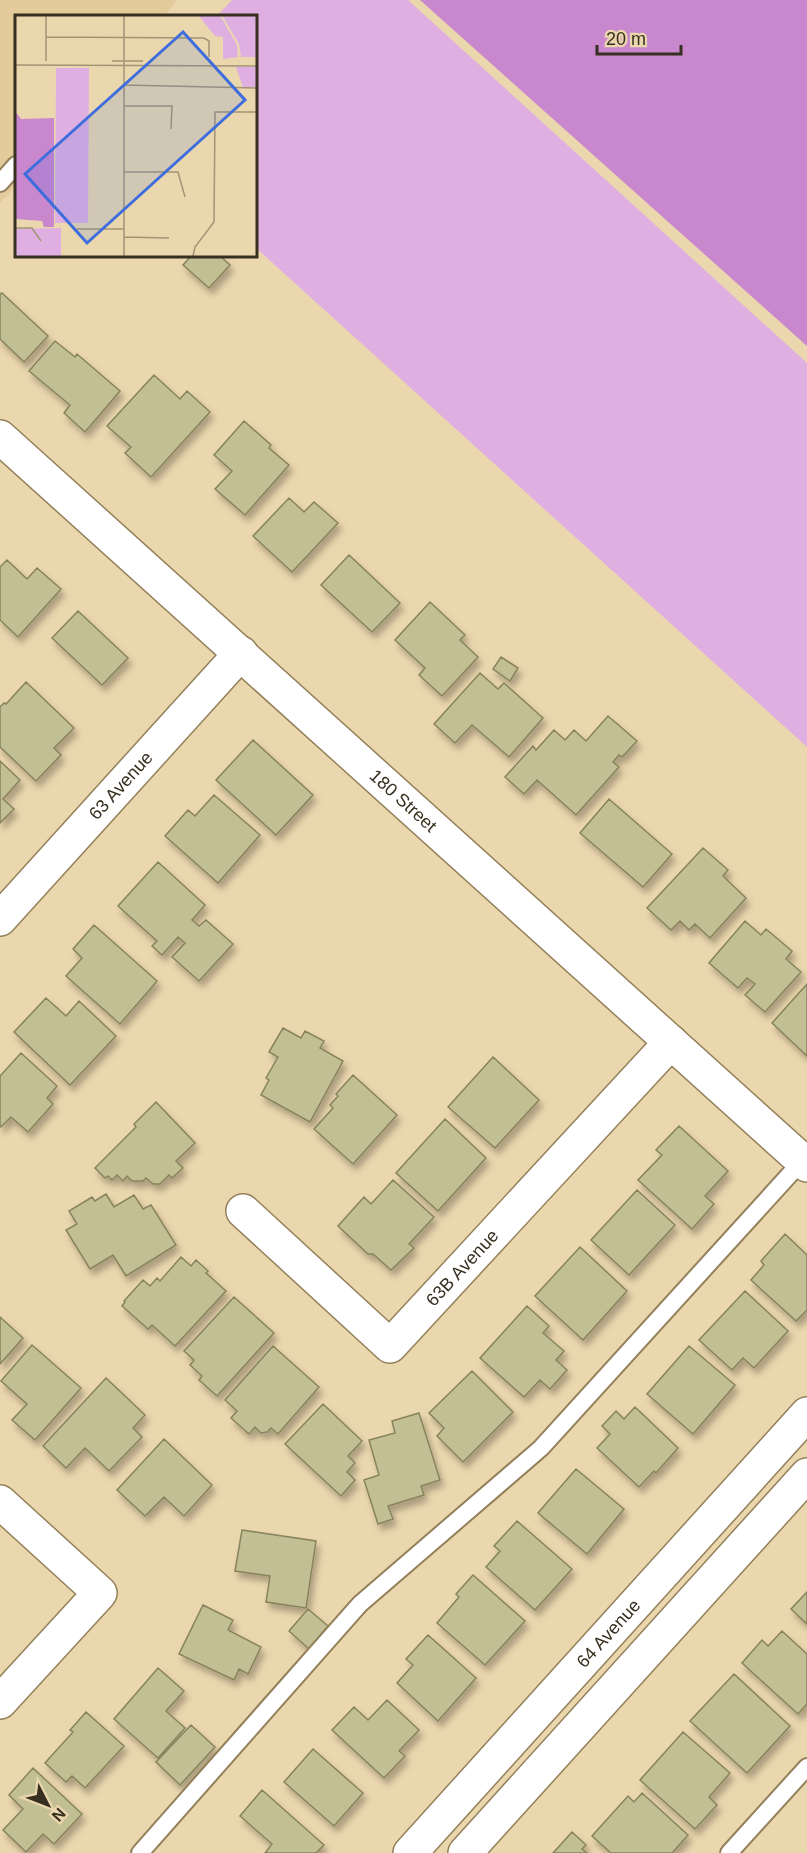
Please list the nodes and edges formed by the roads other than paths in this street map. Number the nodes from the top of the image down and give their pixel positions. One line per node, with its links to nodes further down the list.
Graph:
1 (15, 166): 2 (lane)
2 (0, 183)
3 (0, 437): 4 (street, 180 Street)
4 (241, 653): 5 (street, 63 Avenue); 6 (street, 180 Street)
5 (0, 919)
6 (670, 1042): 7 (street, 180 Street); 8 (street, 63B Avenue)
7 (805, 1163): 14 (lane)
8 (243, 1211)
9 (807, 1414): 15 (street, 64 Avenue)
10 (807, 1475): 16 (street)
11 (0, 1502): 12 (street)
12 (0, 1702)
13 (807, 1767): 17 (lane)
14 (140, 1853)
15 (410, 1853)
16 (465, 1853)
17 (729, 1853)

